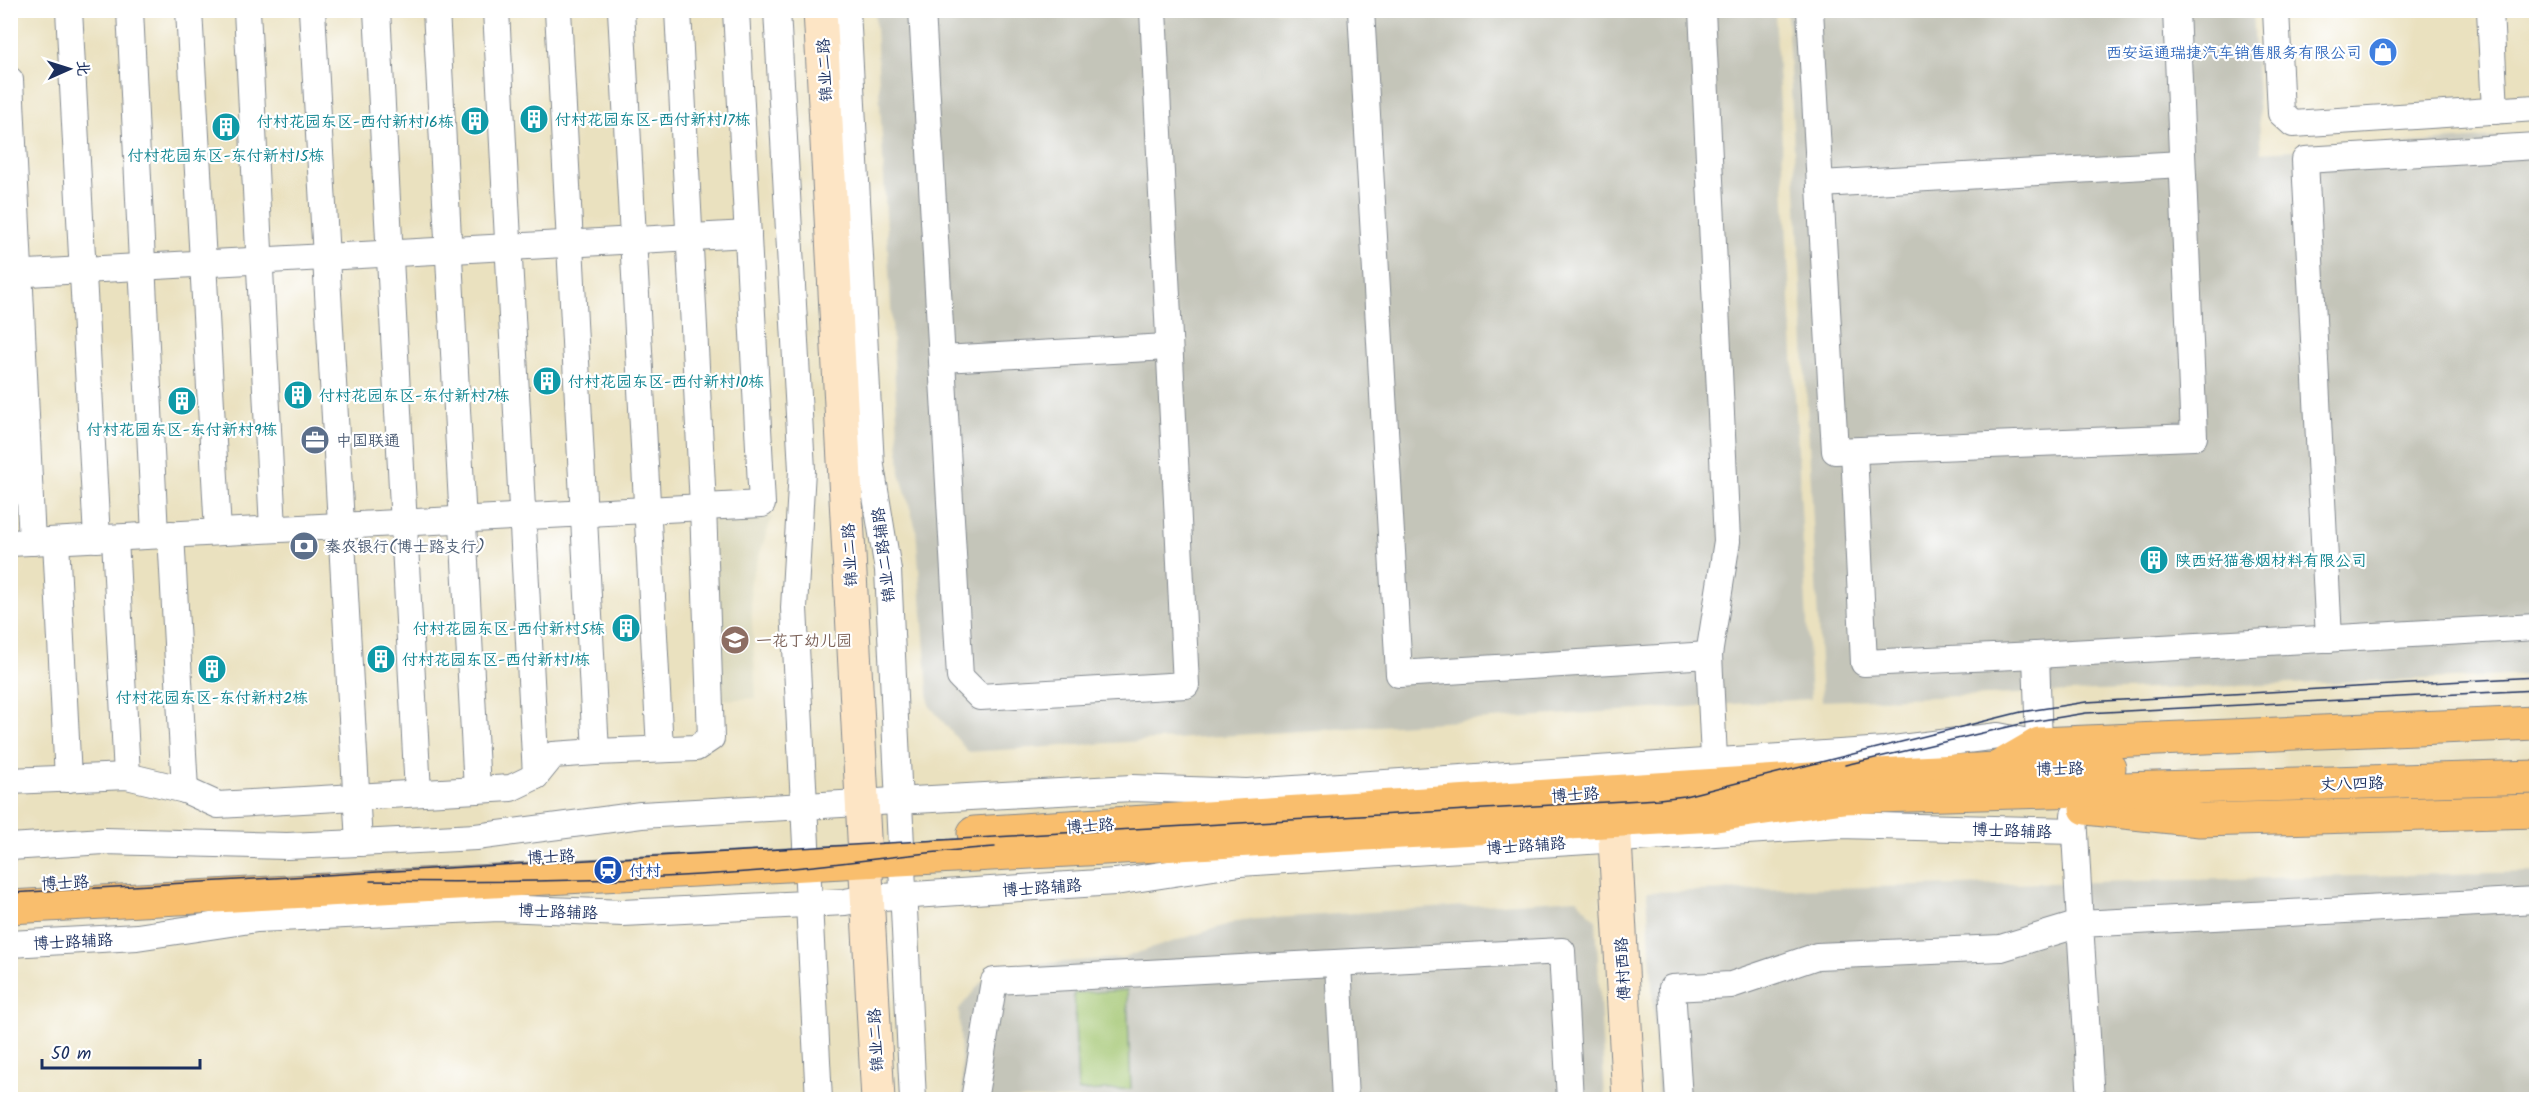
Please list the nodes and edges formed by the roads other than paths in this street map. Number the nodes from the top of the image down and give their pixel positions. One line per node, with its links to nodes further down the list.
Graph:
1 (69, 10): 42 (street)
2 (130, 10): 41 (street)
3 (189, 10): 40 (street)
4 (247, 10): 39 (street)
5 (312, 10): 38 (street)
6 (376, 10): 37 (street)
7 (436, 10): 36 (street)
8 (496, 10): 35 (street)
9 (558, 10): 34 (street)
10 (621, 10): 33 (street)
11 (678, 10): 32 (street)
12 (736, 10): 31 (street)
13 (777, 10): 82 (street)
14 (799, 10): 81 (main road, 锦业二路)
15 (820, 10): 81 (main road, 锦业二路)
16 (847, 10): 80 (street, 锦业二路辅路)
17 (922, 10): 45 (street)
18 (1153, 10): 44 (street)
19 (1361, 10): 61 (street)
20 (1702, 10): 61 (street)
21 (1810, 10): 30 (street)
22 (2176, 10): 29 (street)
23 (2276, 10): 27 (street)
24 (2490, 10): 27 (street)
25 (10, 80): 43 (street)
26 (2536, 108): 27 (street)
27 (2495, 111)
28 (2536, 146): 60 (street)
29 (2182, 165): 30 (street); 46 (street)
30 (1820, 184): 46 (street)
31 (748, 234): 32 (street); 47 (street)
32 (690, 236): 33 (street); 47 (street)
33 (633, 240): 34 (street); 48 (street)
34 (571, 242): 35 (street); 49 (street)
35 (508, 246): 36 (street); 50 (street)
36 (449, 249): 37 (street); 51 (street)
37 (389, 253): 38 (street); 52 (street)
38 (325, 256): 39 (street); 53 (street)
39 (260, 259): 40 (street); 54 (street)
40 (204, 262): 41 (street); 55 (street)
41 (143, 266): 42 (street); 56 (street)
42 (83, 270): 43 (street); 57 (street)
43 (15, 274): 58 (street)
44 (1168, 347): 45 (street); 45 (street)
45 (942, 359)
46 (1854, 451): 62 (street)
47 (703, 506): 48 (street); 65 (street)
48 (647, 510): 49 (street); 65 (street)
49 (585, 514): 50 (street); 66 (street)
50 (524, 516): 51 (street); 70 (street)
51 (464, 520): 52 (street); 77 (street)
52 (403, 523): 53 (street); 78 (street)
53 (340, 526): 54 (street); 79 (street)
54 (273, 529): 55 (street)
55 (218, 532): 56 (street)
56 (163, 535): 57 (street); 76 (street)
57 (106, 538): 58 (street); 69 (street)
58 (33, 542): 73 (street)
59 (2536, 627): 60 (street)
60 (2329, 639): 62 (street)
61 (1708, 655): 68 (street)
62 (2036, 655): 64 (street)
63 (2536, 723): 64 (main road)
64 (2039, 744): 68 (street); 75 (main road)
65 (660, 749): 66 (street)
66 (596, 752): 70 (street)
67 (2536, 755): 72 (main road, 丈八四路)
68 (1714, 774): 75 (main road, 博士路); 80 (street); 88 (main road, 博士路)
69 (127, 776): 73 (street); 76 (street)
70 (536, 776): 77 (street)
71 (2536, 777): 72 (main road, 丈八四路)
72 (2169, 778): 75 (main road, 博士路)
73 (68, 779): 74 (street)
74 (10, 781)
75 (2000, 781): 84 (main road); 88 (main road, 博士路)
76 (185, 790): 79 (street)
77 (477, 790): 78 (street)
78 (418, 793): 79 (street)
79 (356, 797): 86 (street)
80 (901, 801): 81 (street); 88 (street, 锦业二路辅路)
81 (851, 804): 82 (street); 89 (main road, 锦业二路)
82 (804, 807): 86 (street); 90 (street)
83 (2536, 811): 84 (main road)
84 (2074, 819): 85 (street, 博士路辅路); 97 (street)
85 (1615, 839): 92 (street, 博士路辅路); 107 (main road, 傅村西路)
86 (359, 843): 87 (street)
87 (10, 847)
88 (902, 849): 89 (main road, 博士路); 92 (street, 锦业二路辅路)
89 (854, 852): 90 (main road, 博士路); 93 (main road, 锦业二路)
90 (807, 855): 91 (main road, 博士路); 95 (street); 96 (main road, 博士路)
91 (10, 885)
92 (905, 895): 93 (street, 博士路辅路); 103 (street, 锦业二路辅路)
93 (856, 900): 95 (street, 博士路辅路); 101 (main road, 锦业二路); 102 (main road, 锦业二路)
94 (2536, 900): 97 (street)
95 (809, 904): 98 (street, 博士路辅路); 100 (street)
96 (10, 907)
97 (2080, 924): 108 (street); 109 (street)
98 (10, 944)
99 (1338, 964): 104 (street); 105 (street); 106 (street)
100 (819, 1100)
101 (856, 1100)
102 (878, 1100)
103 (913, 1100)
104 (974, 1100)
105 (1346, 1100)
106 (1570, 1100)
107 (1629, 1100)
108 (1679, 1100)
109 (2091, 1100)

